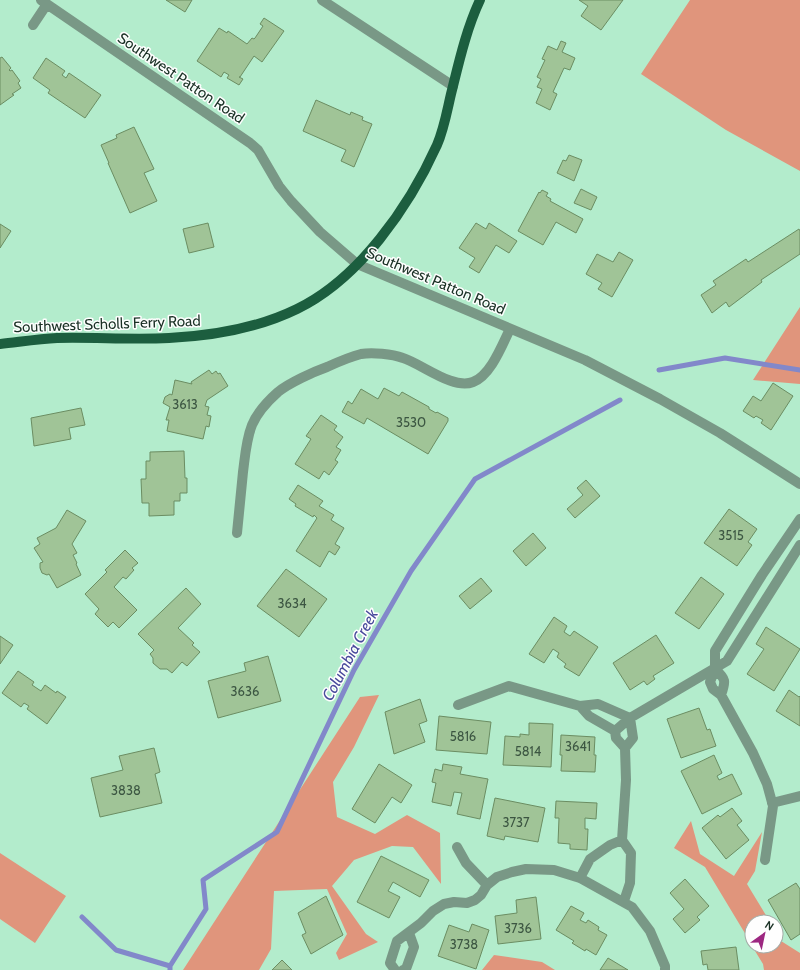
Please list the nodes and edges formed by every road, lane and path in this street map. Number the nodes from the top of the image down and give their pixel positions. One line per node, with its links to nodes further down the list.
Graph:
1 (322, 0): 5 (street)
2 (480, 0): 5 (main road, Southwest Scholls Ferry Road)
3 (44, 2): 4 (street, Southwest Patton Road); 6 (street, Southwest Patton Road)
4 (32, 25)
5 (453, 86): 6 (main road, Southwest Scholls Ferry Road)
6 (357, 264): 7 (street, Southwest Patton Road); 8 (main road, Southwest Scholls Ferry Road)
7 (510, 329): 9 (street, Southwest Patton Road); 11 (street)
8 (0, 344)
9 (800, 484)
10 (800, 519): 13 (street)
11 (237, 533)
12 (800, 545): 14 (street)
13 (762, 575): 14 (street); 15 (street)
14 (775, 584): 15 (street)
15 (714, 669): 18 (street); 22 (street)
16 (458, 705): 17 (street)
17 (580, 706): 18 (street); 19 (street)
18 (630, 718): 19 (street); 20 (street)
19 (615, 731): 20 (street)
20 (625, 748): 23 (street)
21 (800, 796): 22 (street)
22 (772, 803): 25 (street)
23 (622, 840): 26 (street); 28 (street)
24 (457, 847): 27 (street)
25 (765, 860)
26 (580, 878): 27 (street); 28 (street)
27 (487, 885): 29 (street)
28 (624, 901): 32 (street)
29 (409, 933): 30 (street); 31 (street)
30 (396, 970)
31 (403, 970)
32 (665, 970)

